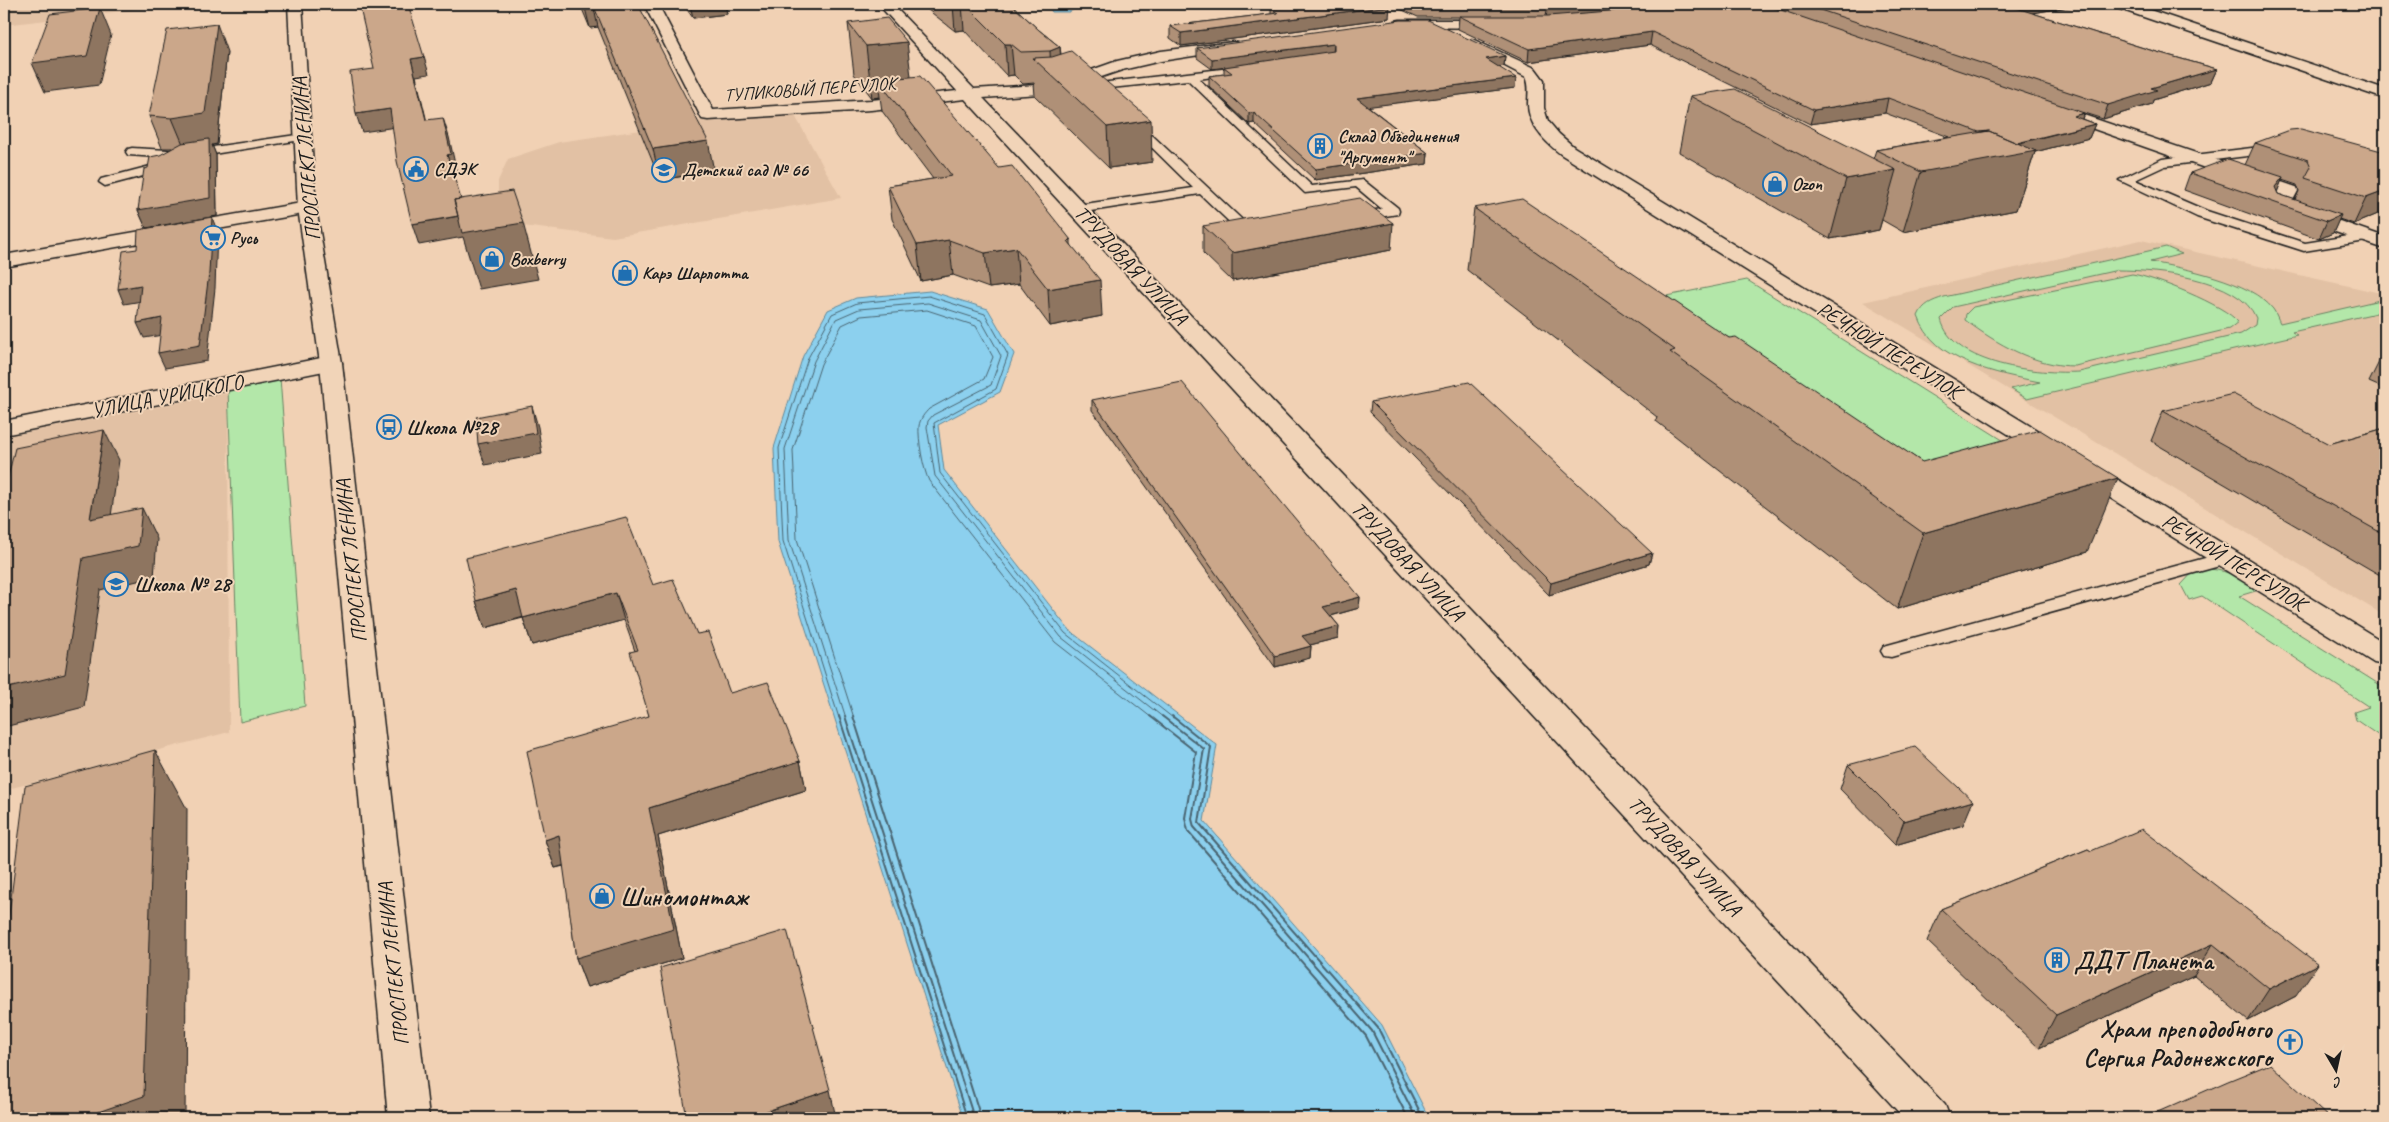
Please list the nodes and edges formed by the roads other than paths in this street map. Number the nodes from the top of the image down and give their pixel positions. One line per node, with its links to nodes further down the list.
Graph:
1 (295, 4): 18 (street, ПРОСПЕКТ ЛЕНИНА)
2 (651, 4): 13 (street, ТУПИКОВЫЙ ПЕРЕУЛОК)
3 (885, 4): 13 (street, ТРУДОВАЯ УЛИЦА)
4 (2118, 4): 14 (street)
5 (1392, 12): 6 (street)
6 (1426, 20): 7 (street); 8 (street); 34 (street, РЕЧНОЙ ПЕРЕУЛОК)
7 (1508, 24)
8 (1381, 26)
9 (1247, 44): 12 (street, ТУПИКОВЫЙ ПЕРЕУЛОК)
10 (1260, 67): 11 (lane)
11 (1191, 77): 12 (lane); 27 (lane)
12 (1087, 82): 13 (street, ТУПИКОВЫЙ ПЕРЕУЛОК); 15 (lane)
13 (971, 94): 26 (street, ТРУДОВАЯ УЛИЦА)
14 (2385, 94)
15 (1104, 98)
16 (2047, 108): 22 (street)
17 (1125, 116): 24 (lane)
18 (303, 137): 21 (lane); 25 (street, ПРОСПЕКТ ЛЕНИНА)
19 (2292, 147): 22 (lane)
20 (132, 152): 21 (lane)
21 (185, 155): 23 (lane)
22 (2194, 158): 29 (street); 29 (lane)
23 (105, 182)
24 (1203, 190): 26 (lane); 28 (lane)
25 (308, 208): 31 (street); 32 (street, ПРОСПЕКТ ЛЕНИНА)
26 (1078, 209): 38 (street, ТРУДОВАЯ УЛИЦА)
27 (1345, 218)
28 (1268, 230)
29 (2367, 236): 30 (street)
30 (2385, 243)
31 (4, 261)
32 (331, 363): 33 (street, УЛИЦА УРИЦКОГО); 37 (street, ПРОСПЕКТ ЛЕНИНА)
33 (4, 428)
34 (2227, 558): 35 (lane); 36 (street, РЕЧНОЙ ПЕРЕУЛОК)
35 (1891, 651)
36 (2385, 656)
37 (410, 1118)
38 (1930, 1118)

